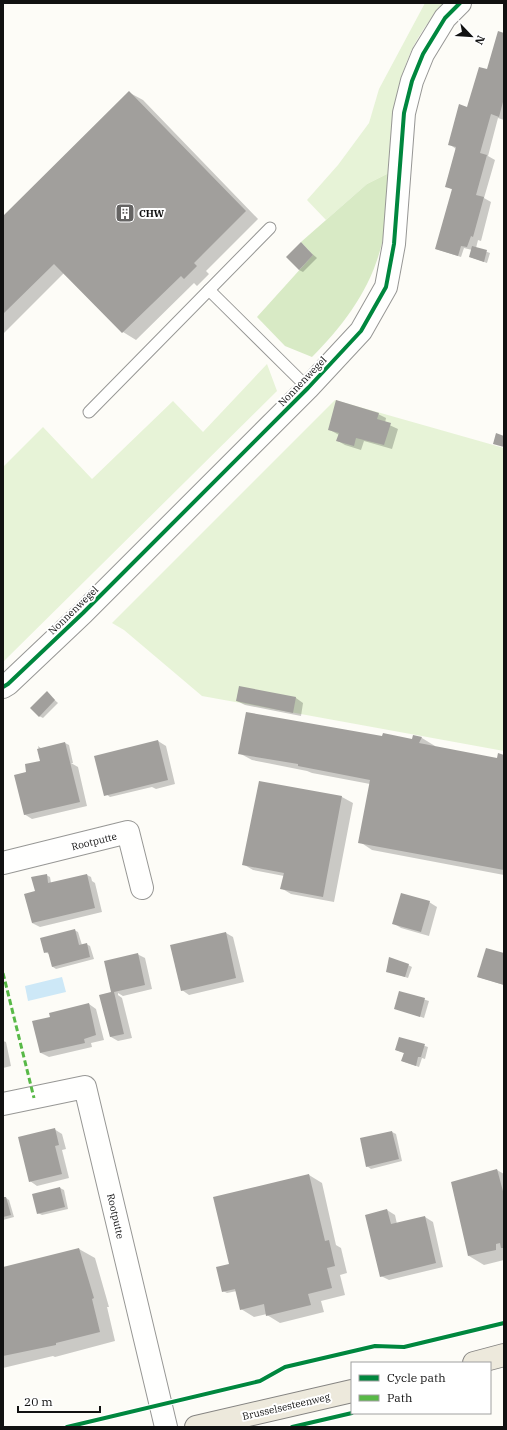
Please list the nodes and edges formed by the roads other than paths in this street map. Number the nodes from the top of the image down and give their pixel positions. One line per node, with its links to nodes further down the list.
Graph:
1 (460, 3): 4 (street, Nonnenwegel)
2 (270, 228): 3 (lane)
3 (209, 290): 4 (lane); 5 (lane)
4 (308, 388): 6 (street, Nonnenwegel)
5 (89, 412)
6 (3, 687)
7 (3, 863): 8 (street, Rootputte)
8 (142, 888)
9 (3, 1104): 13 (street, Rootputte)
10 (504, 1355): 11 (main road)
11 (478, 1362)
12 (351, 1391): 14 (main road, Brusselsesteenweg)
13 (166, 1427)
14 (196, 1427)

